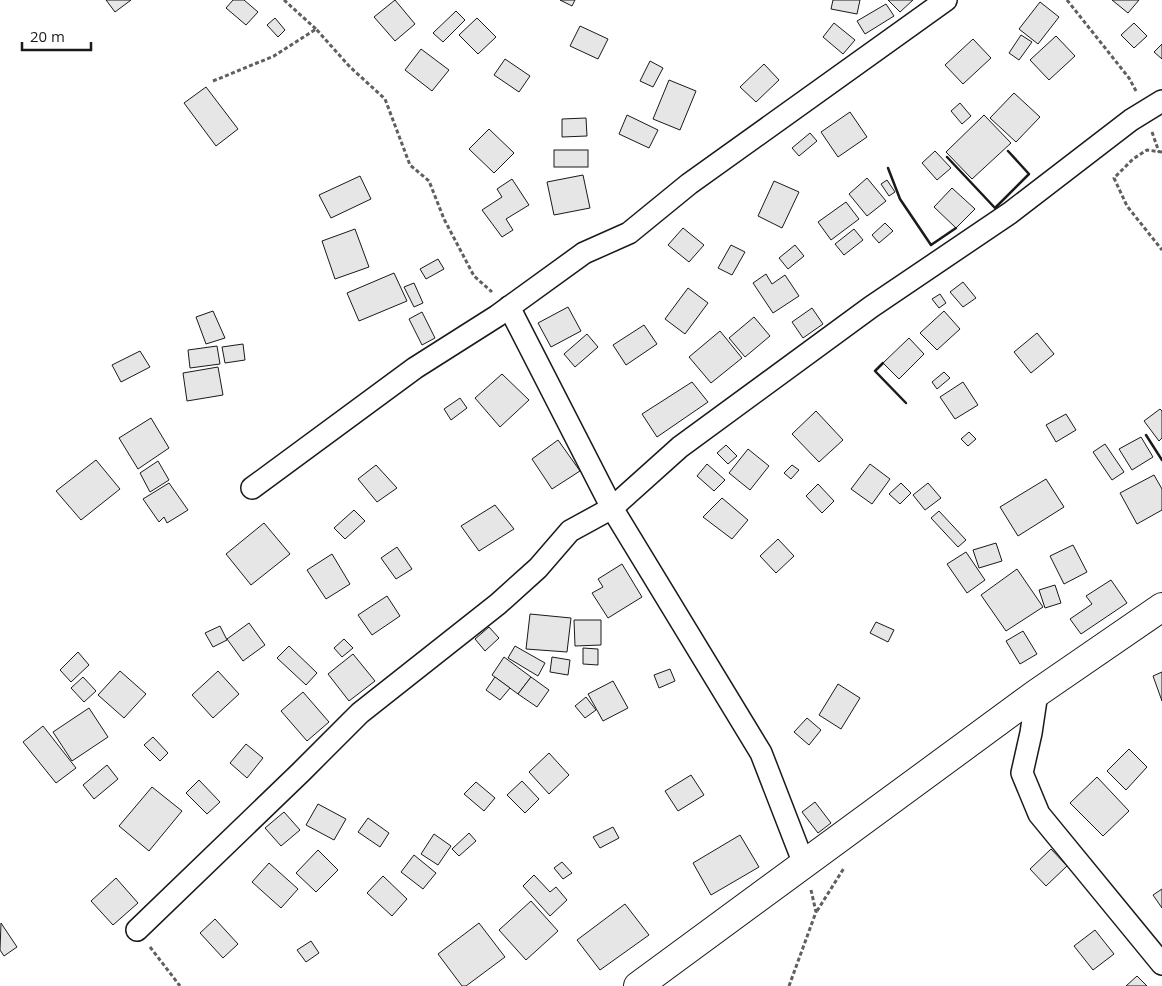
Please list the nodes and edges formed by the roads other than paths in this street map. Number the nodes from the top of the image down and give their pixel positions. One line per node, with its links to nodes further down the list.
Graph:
1 (946, 0): 3 (street)
2 (1154, 106): 5 (street)
3 (509, 307): 4 (street); 5 (street)
4 (252, 488)
5 (612, 508): 8 (street); 9 (street)
6 (1162, 607): 7 (main road)
7 (1036, 693): 8 (main road); 10 (street)
8 (804, 864): 11 (main road)
9 (136, 930)
10 (1162, 964)
11 (638, 986)

